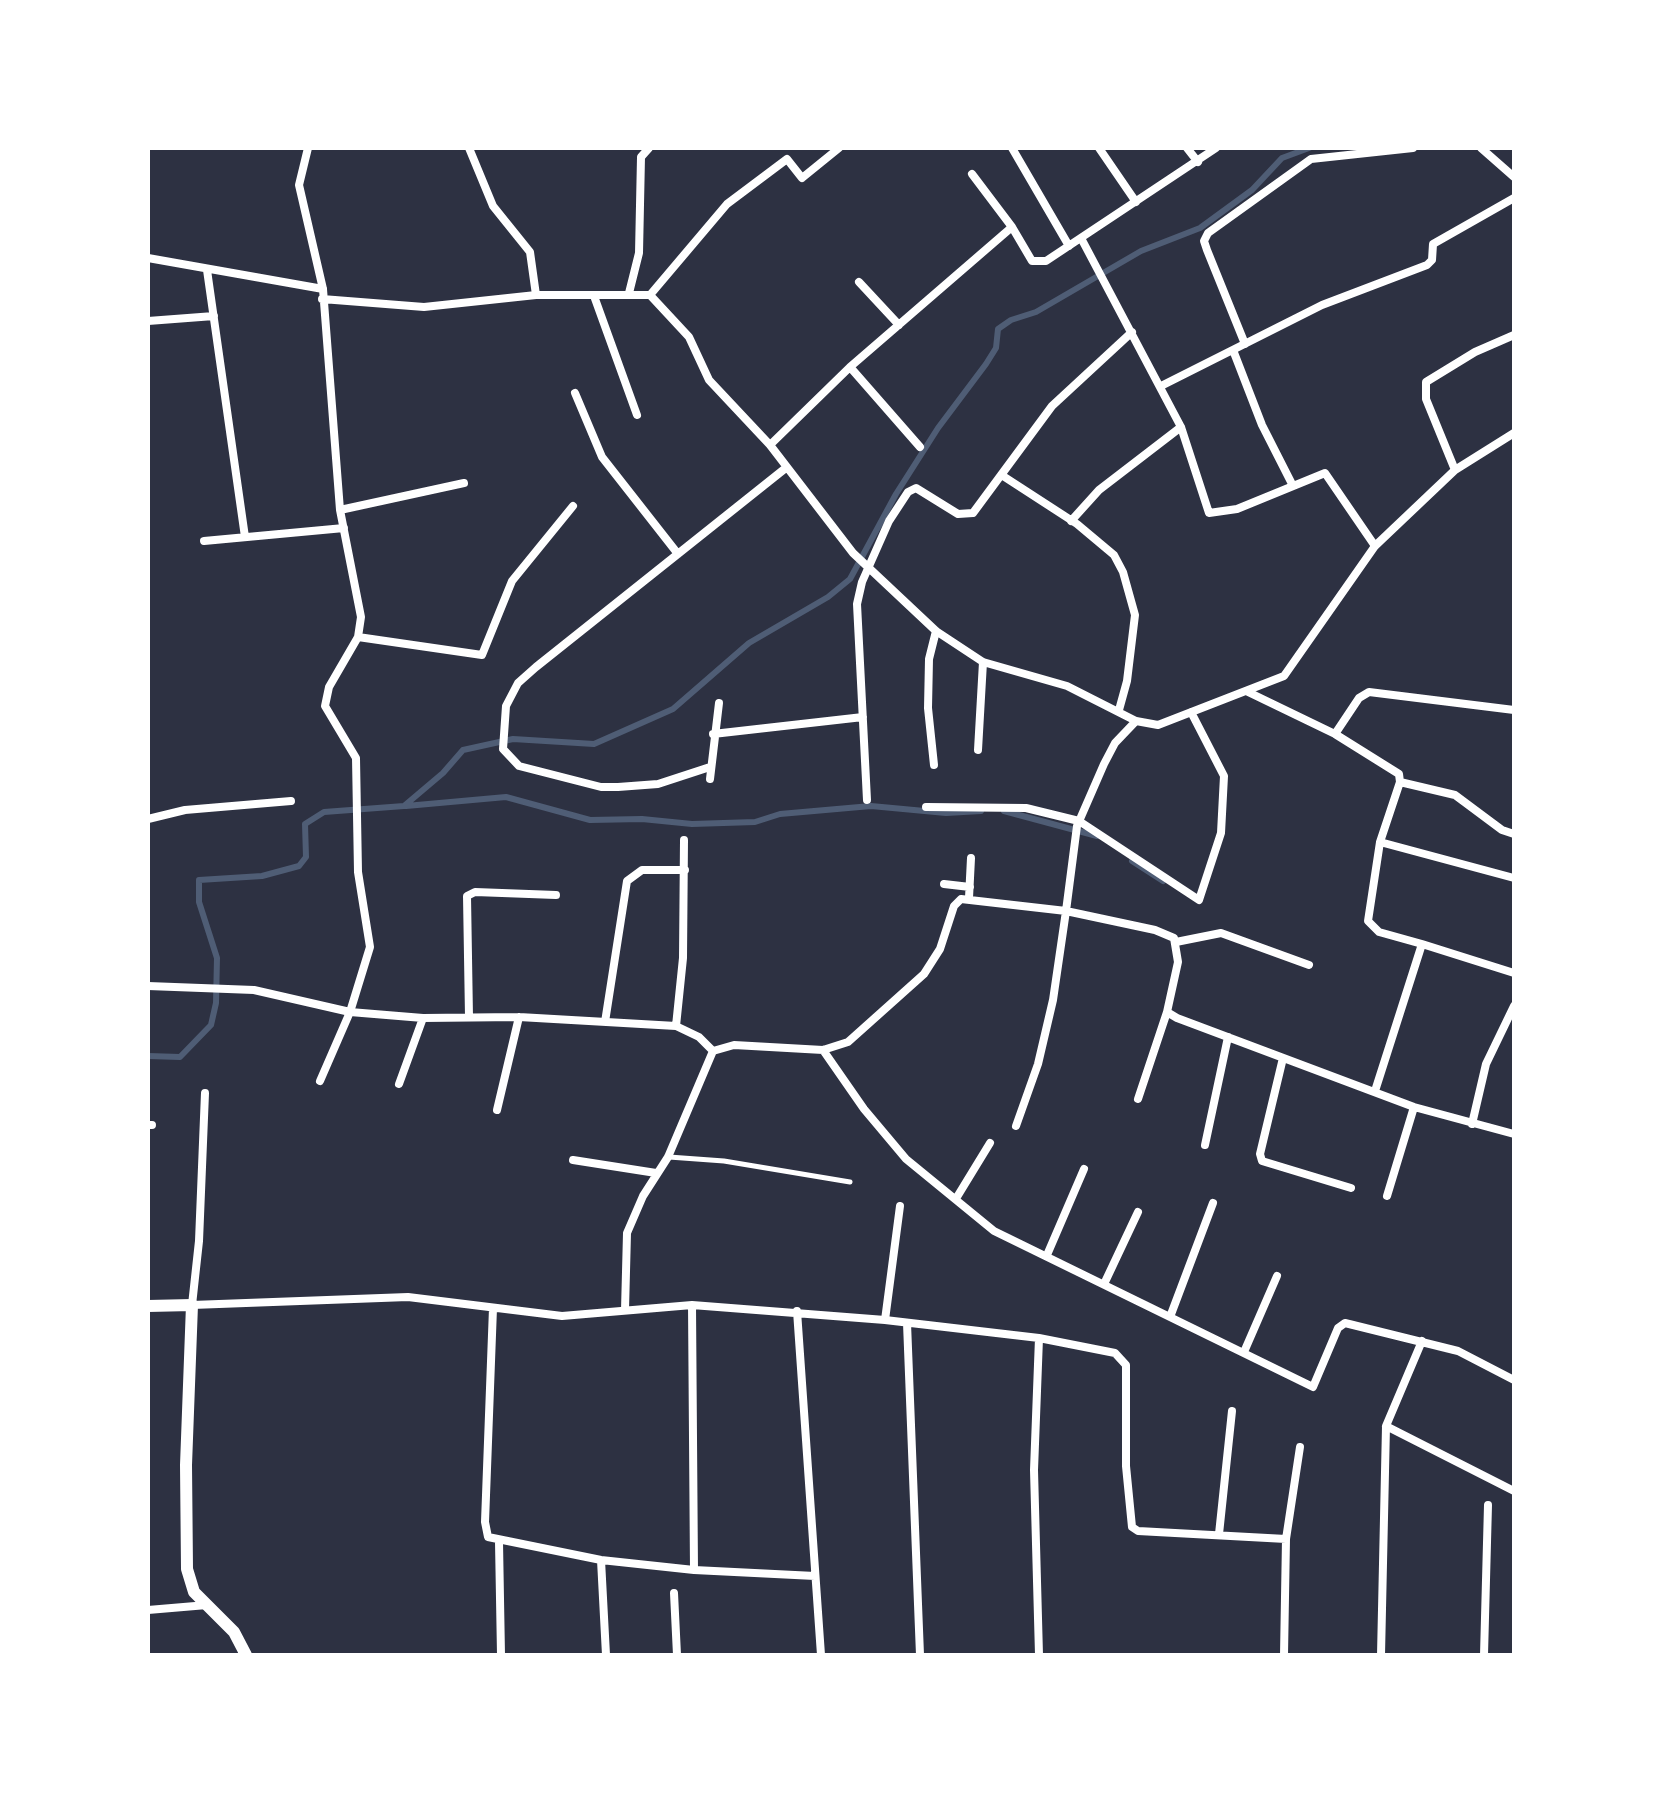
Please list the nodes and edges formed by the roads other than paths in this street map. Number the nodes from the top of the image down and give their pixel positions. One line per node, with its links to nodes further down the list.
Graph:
1 (308, 148): 22 (street)
2 (469, 148): 24 (street)
3 (649, 148): 23 (street)
4 (839, 148): 25 (street)
5 (1012, 148): 18 (street)
6 (1099, 148): 15 (street)
7 (1187, 148): 11 (street)
8 (1216, 148): 11 (street)
9 (1413, 148): 33 (street)
10 (1481, 148): 13 (street)
11 (1198, 162): 15 (street)
12 (972, 174): 16 (street)
13 (1514, 177)
14 (1514, 198): 33 (street)
15 (1136, 202): 17 (street)
16 (1012, 227): 18 (street); 30 (street)
17 (1081, 238): 18 (street); 31 (street)
18 (1069, 246)
19 (148, 258): 20 (street)
20 (207, 270): 22 (street); 28 (street)
21 (859, 282): 30 (street)
22 (323, 289): 27 (street)
23 (629, 293): 25 (street); 26 (street)
24 (536, 295): 26 (street); 27 (street)
25 (650, 295): 41 (street)
26 (594, 296): 38 (street)
27 (322, 299): 49 (street)
28 (214, 316): 29 (street); 52 (street)
29 (148, 321)
30 (899, 325): 35 (street)
31 (1132, 332): 36 (street); 45 (street)
32 (1514, 335): 44 (street)
33 (1245, 344): 34 (street)
34 (1233, 350): 36 (street); 47 (street)
35 (850, 367): 41 (street); 42 (street)
36 (1161, 386): 39 (street)
37 (575, 393): 55 (street)
38 (637, 415)
39 (1181, 427): 47 (street); 50 (street)
40 (1514, 433): 44 (street)
41 (770, 445): 43 (street)
42 (920, 447)
43 (787, 467): 55 (street); 56 (street)
44 (1455, 470): 54 (street)
45 (1003, 476): 50 (street); 56 (street)
46 (464, 483): 49 (street)
47 (1292, 484): 54 (street)
48 (573, 506): 58 (street)
49 (340, 510): 51 (street)
50 (1071, 521): 62 (street)
51 (344, 528): 52 (street); 58 (street)
52 (245, 537): 53 (street)
53 (204, 541)
54 (1375, 546): 60 (street)
55 (678, 554): 71 (street)
56 (868, 569): 57 (street); 65 (street)
57 (936, 631): 59 (street); 70 (street)
58 (358, 637): 96 (street)
59 (983, 662): 62 (street); 69 (street)
60 (1246, 691): 64 (street); 68 (street)
61 (719, 703): 67 (street)
62 (1119, 710): 66 (street)
63 (1514, 710): 68 (street)
64 (1191, 712): 66 (street); 78 (street)
65 (863, 717): 67 (street); 74 (street)
66 (1136, 721): 78 (street)
67 (713, 734): 71 (street)
68 (1335, 734): 73 (street)
69 (978, 750)
70 (934, 765)
71 (710, 767): 72 (street)
72 (710, 779)
73 (1400, 782): 79 (street); 81 (street)
74 (867, 800)
75 (291, 801): 77 (street)
76 (926, 807): 78 (street)
77 (148, 819)
78 (1078, 823): 89 (street)
79 (1514, 834)
80 (684, 840): 83 (street)
81 (1380, 842): 84 (street); 91 (street)
82 (971, 858): 86 (street)
83 (685, 870): 101 (street); 102 (street)
84 (1514, 878)
85 (944, 884): 86 (street)
86 (970, 887): 88 (street)
87 (556, 895): 98 (street)
88 (969, 898): 89 (street); 104 (street)
89 (1066, 911): 90 (street); 115 (street)
90 (1176, 942): 92 (street); 97 (street)
91 (1422, 944): 93 (street); 109 (street)
92 (1309, 965)
93 (1514, 973)
94 (148, 986): 96 (street)
95 (1514, 1006): 114 (street)
96 (350, 1012): 100 (street); 107 (street)
97 (1167, 1012): 103 (street); 111 (street)
98 (469, 1017): 99 (street); 100 (street)
99 (519, 1017): 101 (street); 113 (street)
100 (423, 1018): 108 (street)
101 (605, 1022): 102 (street)
102 (676, 1026): 105 (street)
103 (1228, 1037): 106 (street); 118 (street)
104 (823, 1050): 105 (street); 126 (street)
105 (713, 1051): 119 (street)
106 (1283, 1058): 109 (street); 124 (street)
107 (320, 1081)
108 (399, 1084)
109 (1375, 1091): 112 (street)
110 (205, 1093): 133 (street)
111 (1138, 1099)
112 (1414, 1107): 114 (street); 125 (street)
113 (497, 1110)
114 (1472, 1124): 116 (street)
115 (1016, 1126)
116 (1514, 1134)
117 (990, 1143): 126 (street)
118 (1205, 1145)
119 (668, 1157): 122 (street); 123 (lane)
120 (573, 1160): 122 (street)
121 (1084, 1169): 130 (street)
122 (656, 1173): 137 (street)
123 (850, 1182)
124 (1351, 1188)
125 (1387, 1196)
126 (957, 1197): 130 (street)
127 (1213, 1203): 139 (street)
128 (900, 1206): 140 (street)
129 (1138, 1212): 132 (street)
130 (1047, 1255): 132 (street)
131 (1277, 1276): 144 (street)
132 (1105, 1282): 139 (street)
133 (192, 1305): 135 (street); 136 (street); 158 (street)
134 (692, 1305): 137 (street); 138 (street); 155 (street)
135 (148, 1306)
136 (493, 1308): 137 (street); 153 (street)
137 (625, 1310)
138 (797, 1311): 140 (street); 156 (street)
139 (1170, 1317): 144 (street)
140 (885, 1320): 141 (street)
141 (907, 1323): 142 (street); 165 (street)
142 (1039, 1338): 151 (street); 166 (street)
143 (1422, 1341): 144 (street); 145 (street); 147 (street)
144 (1244, 1352)
145 (1514, 1380)
146 (1232, 1411): 151 (street)
147 (1386, 1426): 149 (street); 168 (street)
148 (1300, 1447): 152 (street)
149 (1514, 1491)
150 (1488, 1505): 169 (street)
151 (1219, 1534): 152 (street)
152 (1286, 1539): 167 (street)
153 (499, 1542): 154 (street); 161 (street)
154 (601, 1560): 155 (street); 162 (street)
155 (694, 1570): 156 (street)
156 (815, 1576): 164 (street)
157 (674, 1593): 163 (street)
158 (209, 1605): 159 (street); 160 (street)
159 (148, 1610)
160 (246, 1655)
161 (501, 1655)
162 (606, 1655)
163 (677, 1655)
164 (821, 1655)
165 (920, 1655)
166 (1039, 1655)
167 (1284, 1655)
168 (1381, 1655)
169 (1484, 1655)

